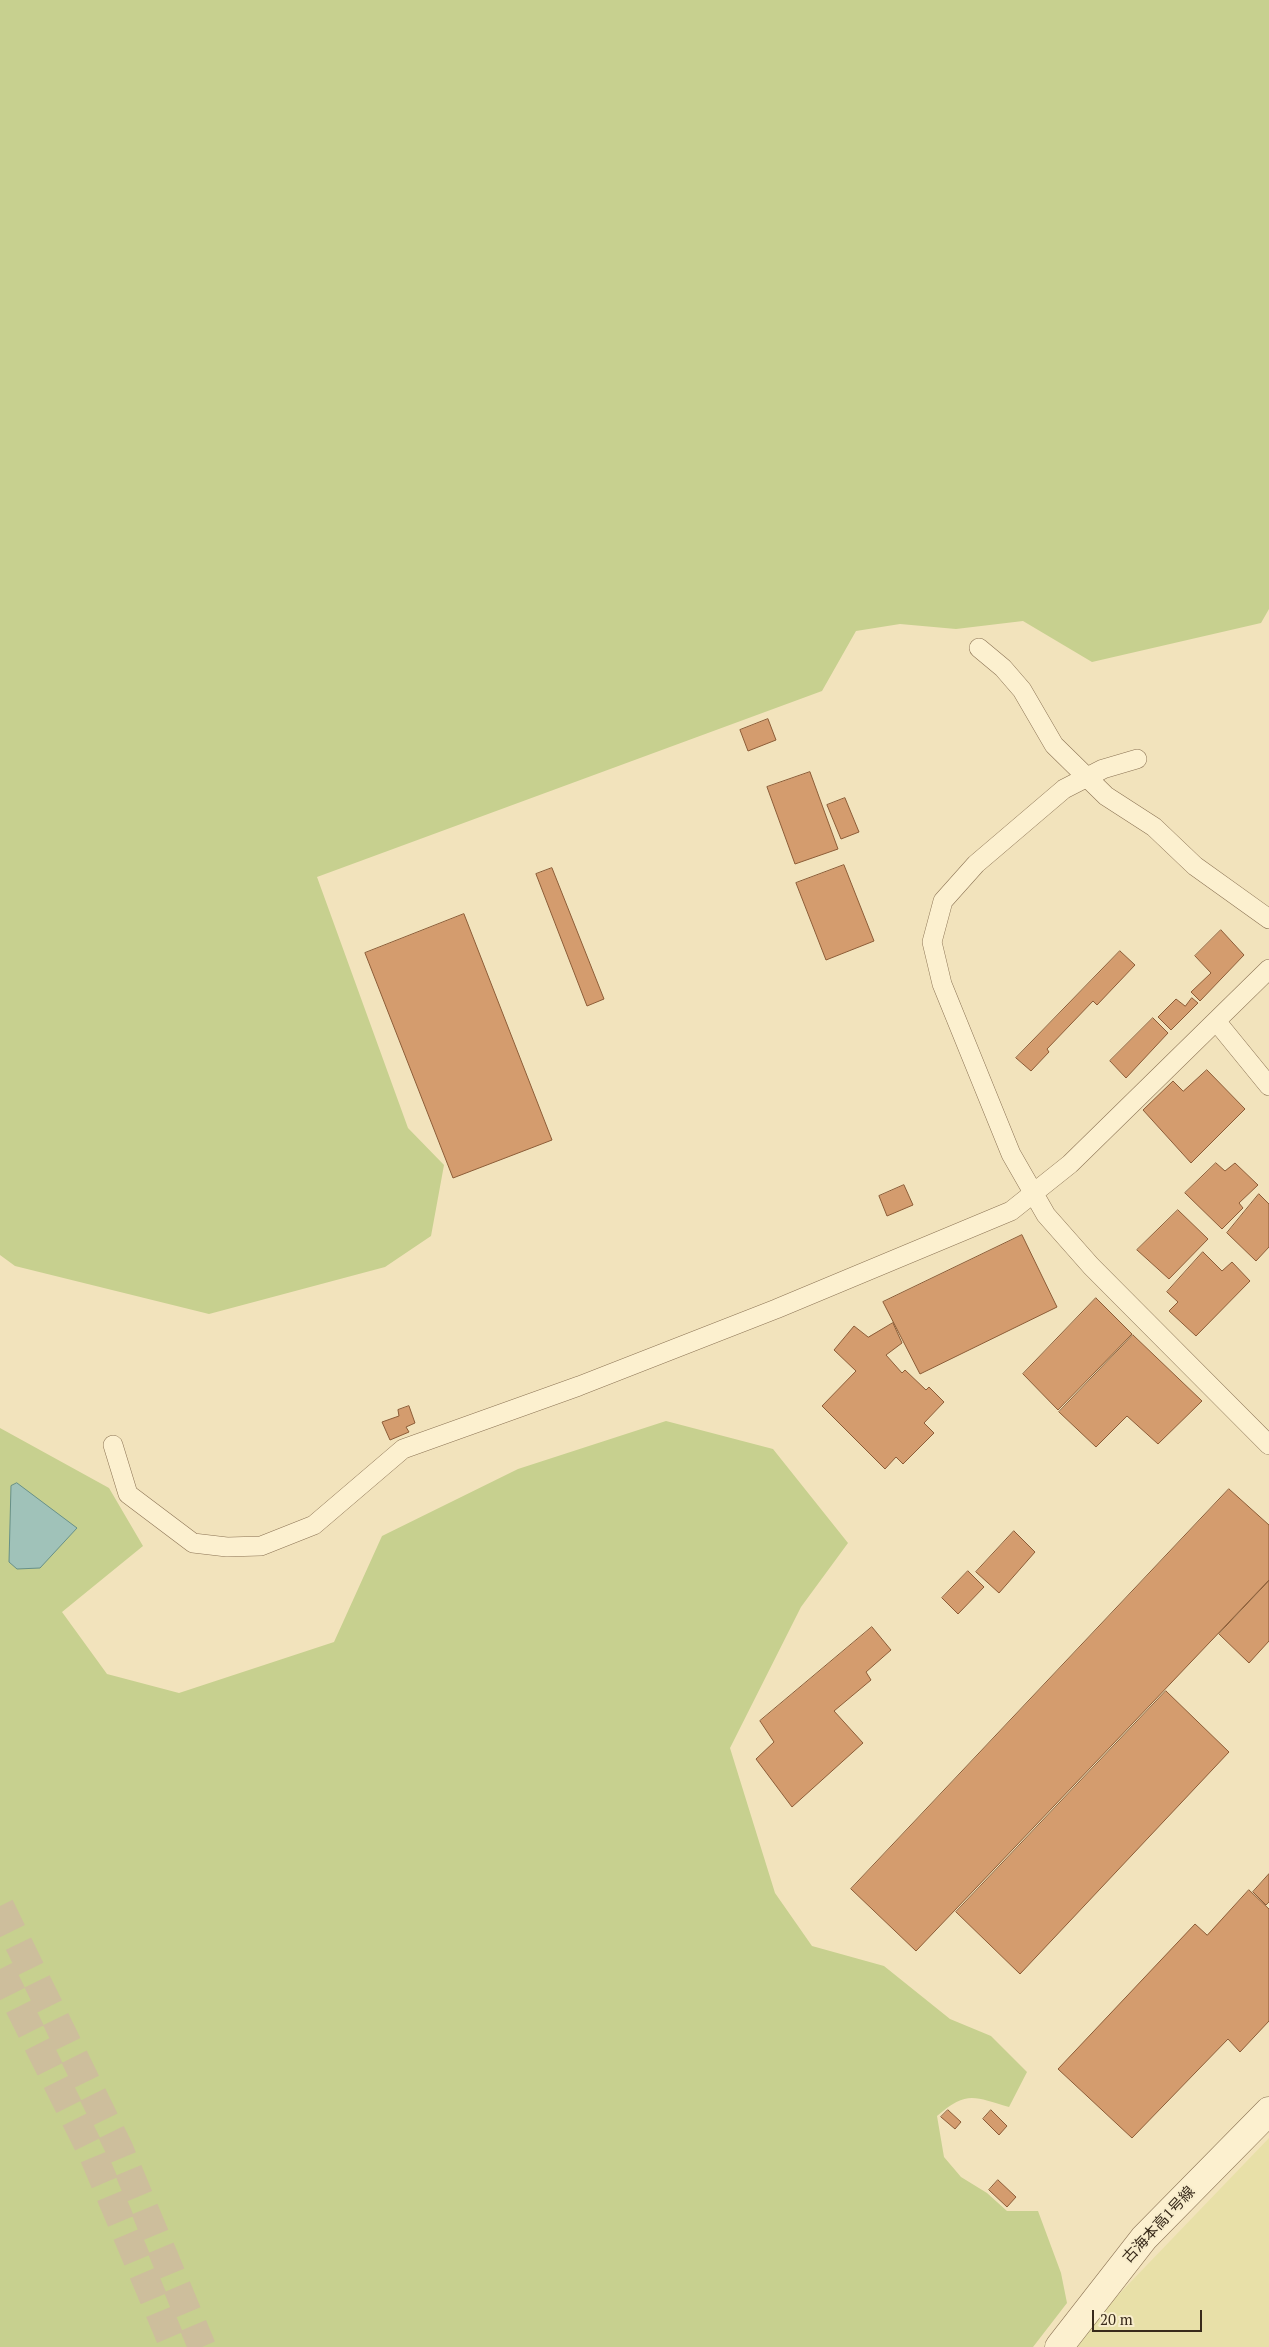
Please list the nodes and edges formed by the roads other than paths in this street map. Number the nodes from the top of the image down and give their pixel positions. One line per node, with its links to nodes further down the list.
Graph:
1 (979, 648): 3 (lane)
2 (1137, 759): 3 (lane)
3 (1087, 777): 4 (lane); 8 (lane)
4 (1269, 919)
5 (1269, 969): 6 (lane)
6 (1216, 1021): 7 (lane); 8 (lane)
7 (1269, 1086)
8 (1033, 1194): 9 (lane); 10 (lane)
9 (113, 1445)
10 (1269, 1445)
11 (1269, 2111): 12 (street, 古海本高1号線)
12 (1059, 2347)

